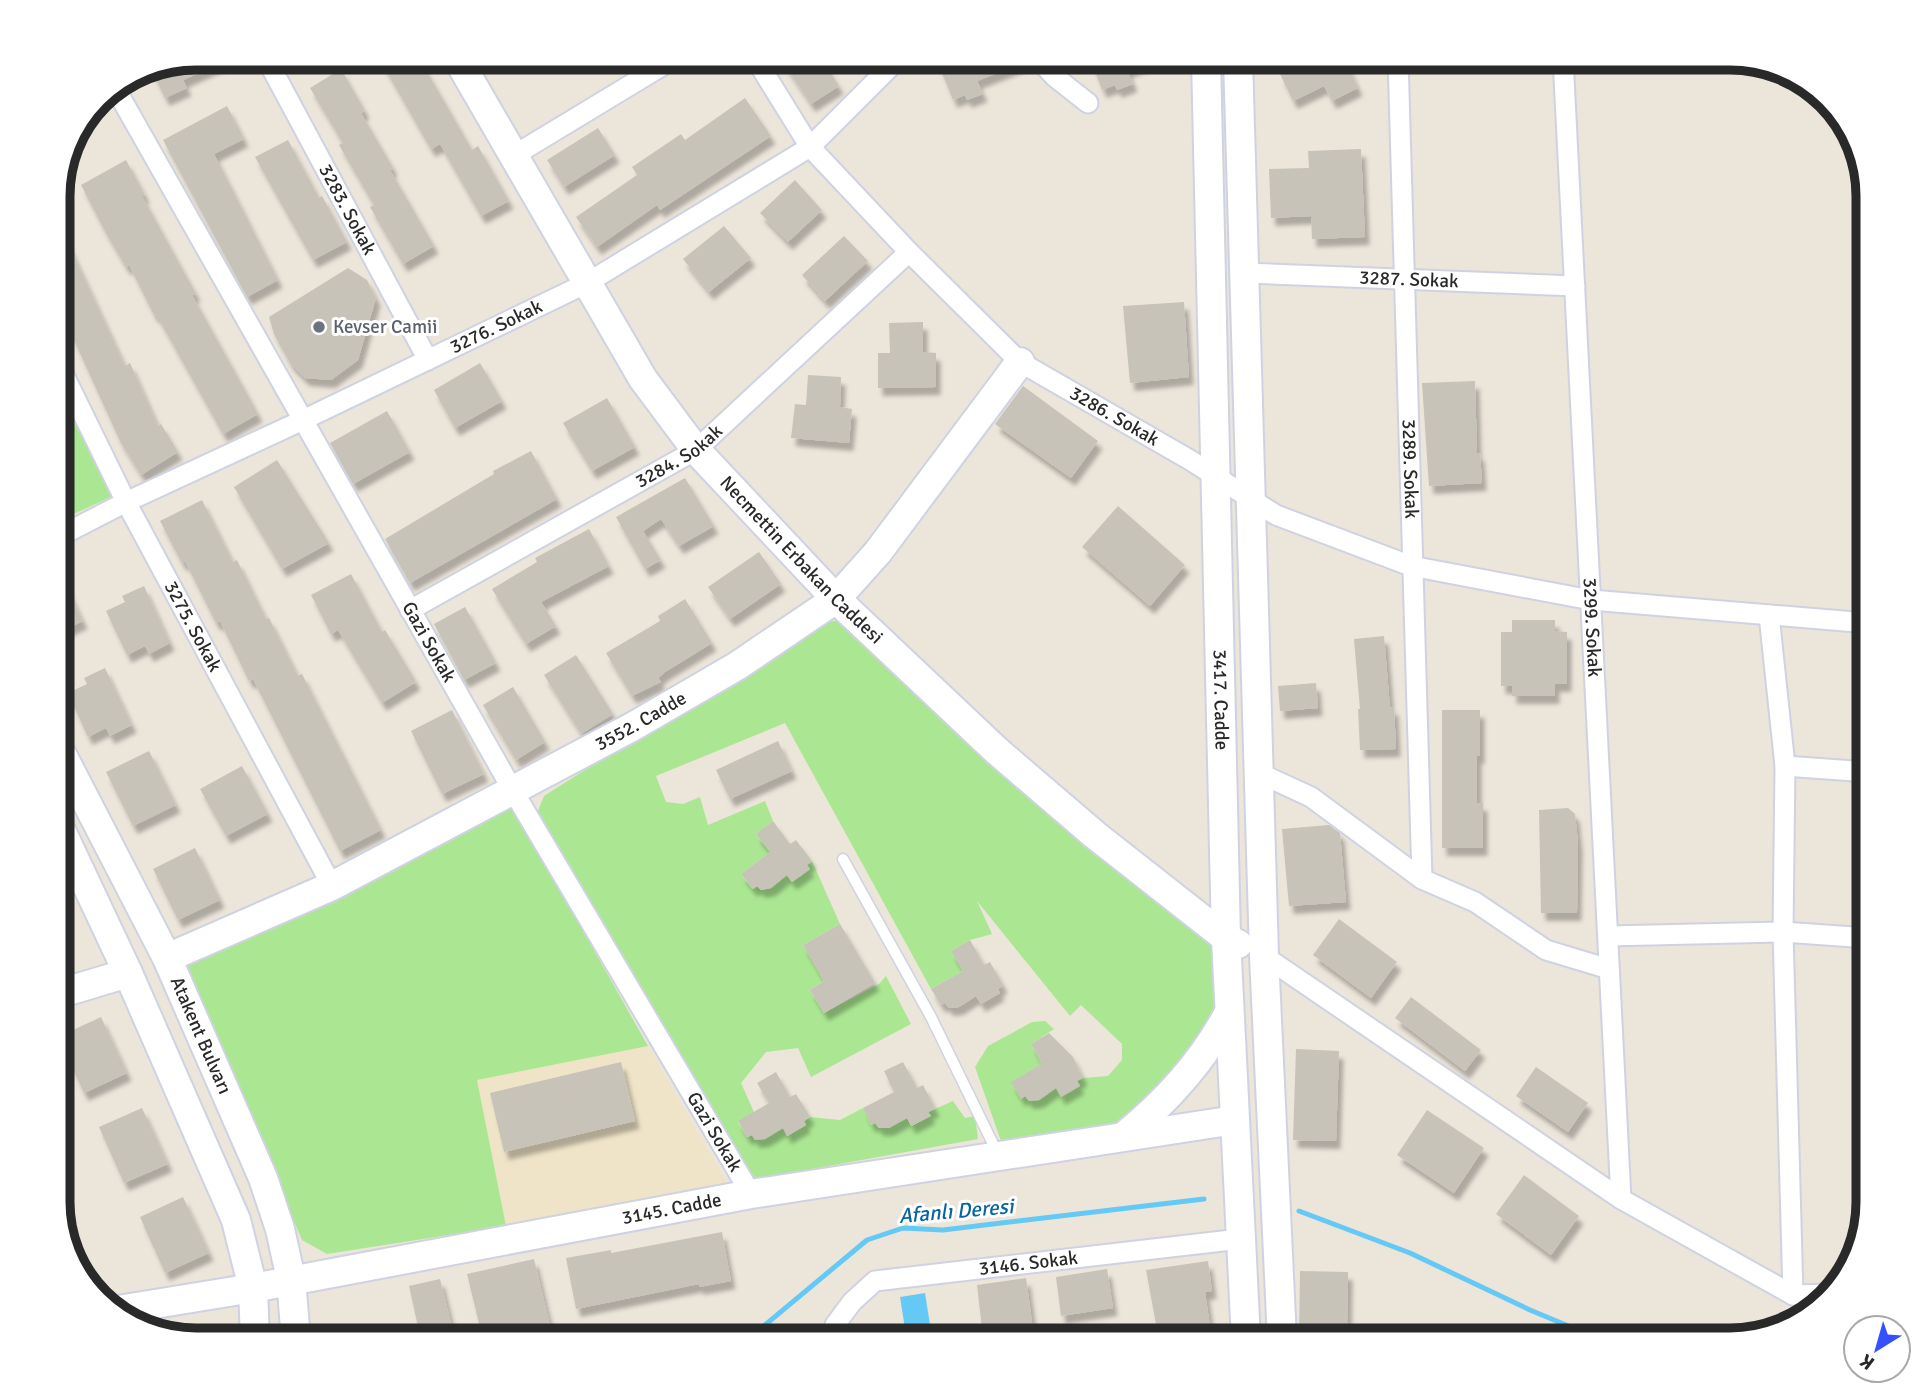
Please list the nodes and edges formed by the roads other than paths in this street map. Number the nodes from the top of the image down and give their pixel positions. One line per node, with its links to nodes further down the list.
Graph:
1 (272, 70): 20 (street, 3283. Sokak)
2 (464, 70): 14 (street, Necmettin Erbakan Caddesi)
3 (655, 70): 14 (street)
4 (762, 70): 13 (street, 3286. Sokak)
5 (887, 70): 13 (street, 3276. Sokak)
6 (1049, 70): 12 (street)
7 (1206, 70): 25 (street, 3417. Cadde)
8 (1238, 70): 16 (street, 3417. Cadde)
9 (1398, 70): 17 (street, 3289. Sokak)
10 (1564, 70): 19 (street, 3299. Sokak)
11 (120, 96): 23 (street, Gazi Sokak)
12 (1088, 103)
13 (810, 147): 15 (street, 3286. Sokak); 18 (street, 3276. Sokak)
14 (513, 156): 18 (street, Necmettin Erbakan Caddesi)
15 (909, 252): 21 (street, 3286. Sokak); 24 (street, 3284. Sokak)
16 (1245, 273): 17 (street, 3287. Sokak); 26 (street, 3417. Cadde)
17 (1403, 278): 19 (street, 3287. Sokak); 29 (street, 3289. Sokak)
18 (587, 283): 20 (street, 3276. Sokak); 24 (street, Necmettin Erbakan Caddesi)
19 (1575, 286): 31 (street, 3299. Sokak)
20 (428, 360): 23 (street, 3276. Sokak)
21 (1020, 362): 25 (street, 3286. Sokak); 30 (street, 3552. Cadde)
22 (70, 388): 27 (street, 3275. Sokak)
23 (303, 420): 27 (street, 3276. Sokak); 32 (street, Gazi Sokak)
24 (696, 450): 30 (street, Necmettin Erbakan Caddesi); 32 (street, 3284. Sokak)
25 (1217, 479): 26 (street, 3286. Sokak); 47 (street, 3417. Cadde)
26 (1252, 501): 29 (street, 3286. Sokak); 38 (street, 3417. Cadde)
27 (126, 502): 28 (street, 3276. Sokak); 43 (street, 3275. Sokak)
28 (70, 531)
29 (1411, 566): 31 (street, 3286. Sokak); 42 (street, 3289. Sokak)
30 (836, 599): 39 (street, 3552. Cadde); 47 (street, Necmettin Erbakan Caddesi)
31 (1591, 600): 33 (street, 3286. Sokak); 45 (street, 3299. Sokak)
32 (410, 610): 39 (street, Gazi Sokak)
33 (1769, 615): 34 (street, 3286. Sokak); 35 (street)
34 (1856, 622)
35 (1785, 766): 37 (street); 44 (street)
36 (70, 770): 49 (street, Atakent Bulvarı)
37 (1856, 771)
38 (1259, 773): 42 (street); 48 (street, 3417. Cadde)
39 (512, 789): 43 (street, 3552. Cadde); 57 (street, Gazi Sokak)
40 (70, 850): 51 (street, Atakent Bulvarı)
41 (843, 859): 56 (lane)
42 (1422, 879): 50 (street)
43 (332, 886): 49 (street, 3552. Cadde)
44 (1783, 932): 45 (street); 46 (street); 63 (street)
45 (1608, 936): 50 (street, 3299. Sokak)
46 (1856, 937)
47 (1226, 939): 48 (street, Necmettin Erbakan Caddesi); 53 (street, 3417. Cadde)
48 (1264, 956): 58 (street); 69 (street, 3417. Cadde)
49 (167, 958): 60 (street, Atakent Bulvarı)
50 (1609, 969): 58 (street, 3299. Sokak)
51 (128, 973): 52 (street); 61 (street, Atakent Bulvarı)
52 (70, 990)
53 (1230, 1011): 54 (street, 3417. Cadde); 55 (street)
54 (1234, 1120): 55 (street, 3145. Cadde); 59 (street, 3417. Cadde)
55 (1122, 1137): 56 (street, 3145. Cadde)
56 (999, 1156): 57 (street, 3145. Cadde)
57 (751, 1194): 60 (street, 3145. Cadde)
58 (1621, 1199): 63 (street)
59 (1239, 1226): 67 (street, 3146. Sokak); 68 (street, 3417. Cadde)
60 (291, 1279): 61 (street, 3145. Cadde); 66 (street, Atakent Bulvarı)
61 (253, 1288): 64 (street, 3145. Cadde); 65 (street, Atakent Bulvarı)
62 (1815, 1294): 63 (street)
63 (1793, 1295)
64 (129, 1308)
65 (255, 1328)
66 (295, 1328)
67 (839, 1328)
68 (1245, 1328)
69 (1281, 1328)

